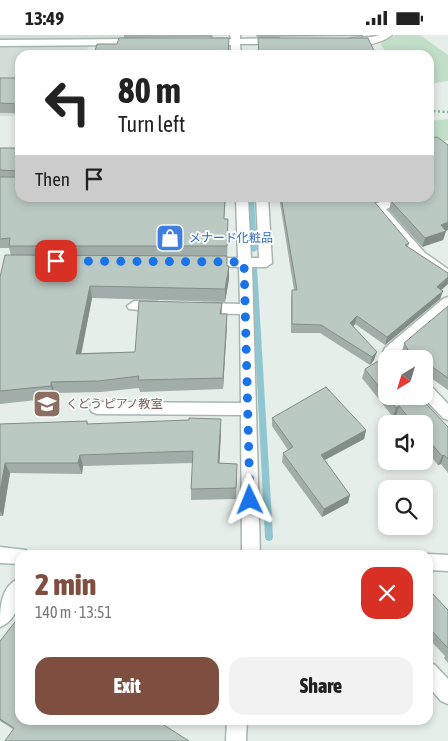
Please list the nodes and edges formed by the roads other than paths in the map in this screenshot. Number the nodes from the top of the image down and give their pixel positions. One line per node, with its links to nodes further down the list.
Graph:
1 (387, 35): 4 (street)
2 (235, 38): 3 (street); 6 (street)
3 (284, 41)
4 (343, 41)
5 (147, 42): 7 (street)
6 (196, 42)
7 (0, 43)
8 (242, 202): 12 (street)
9 (262, 202): 12 (street)
10 (394, 202): 13 (street)
11 (196, 262): 12 (street)
12 (244, 262): 18 (street)
13 (448, 275)
14 (448, 302): 19 (street)
15 (134, 306): 16 (street)
16 (172, 307)
17 (190, 308): 18 (street)
18 (247, 309): 22 (street)
19 (391, 350)
20 (433, 398): 23 (street)
21 (97, 408): 22 (street)
22 (247, 409): 24 (street)
23 (448, 414)
24 (251, 550)
25 (0, 555): 26 (street)
26 (15, 556)
27 (433, 562): 28 (street)
28 (448, 563)
29 (15, 595): 30 (street)
30 (0, 618)
31 (433, 678): 32 (street)
32 (448, 694)
33 (237, 725): 34 (street)
34 (236, 741)

